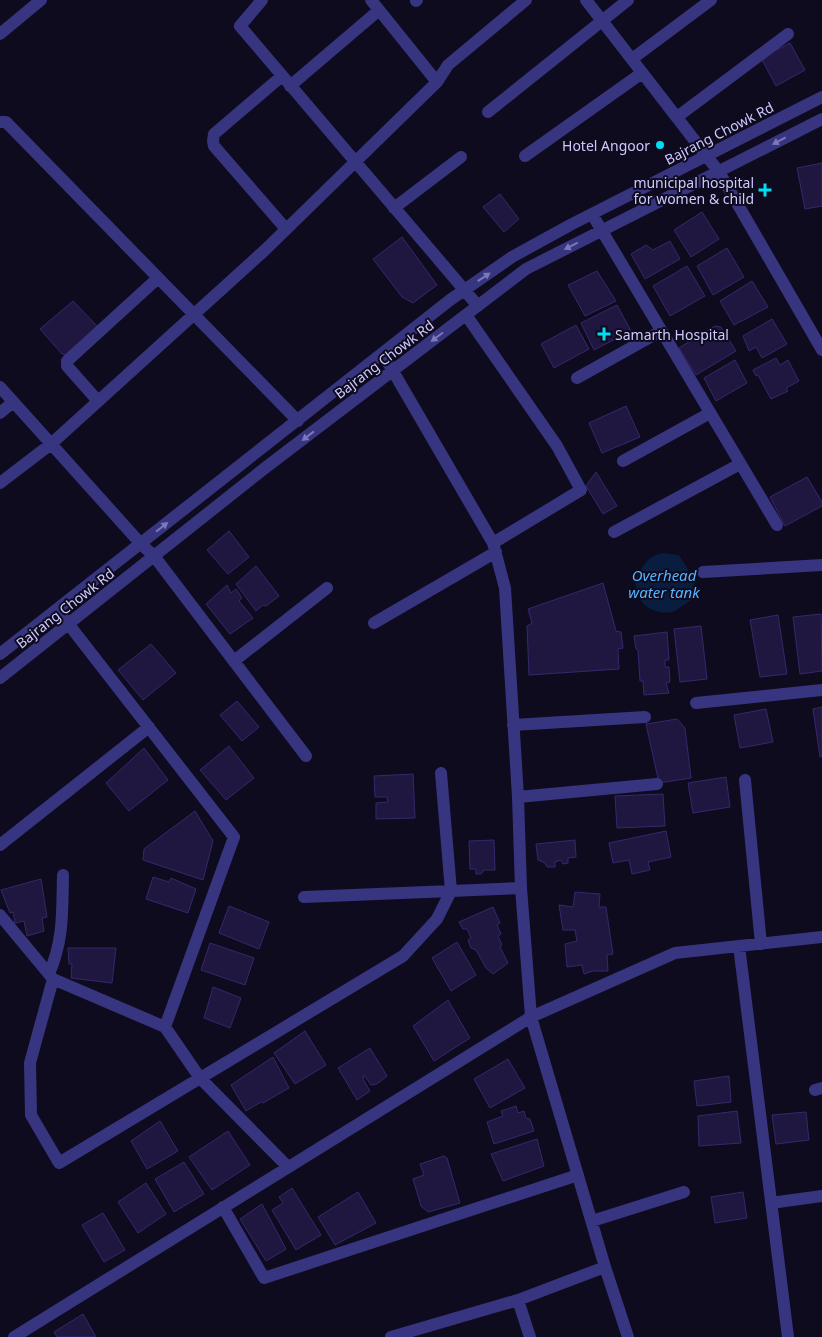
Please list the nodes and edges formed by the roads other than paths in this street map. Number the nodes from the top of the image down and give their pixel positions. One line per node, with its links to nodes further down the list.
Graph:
1 (42, 0): 10 (street)
2 (262, 0): 14 (street)
3 (370, 0): 8 (street)
4 (526, 0): 15 (street)
5 (586, 0): 9 (street)
6 (628, 0): 9 (street)
7 (711, 0): 12 (street)
8 (378, 11): 15 (street); 16 (street)
9 (602, 21): 12 (street); 18 (street)
10 (0, 34)
11 (788, 34): 19 (street)
12 (632, 59): 13 (street)
13 (642, 72): 19 (street); 22 (street)
14 (282, 76): 16 (street); 29 (street)
15 (437, 82): 25 (street)
16 (290, 86): 25 (street)
17 (822, 97): 23 (street, Bajrang Chowk Rd)
18 (488, 112)
19 (677, 117): 23 (street)
20 (822, 119): 26 (street, Bajrang Chowk Rd, one-way to 26)
21 (0, 122): 31 (street)
22 (525, 156)
23 (707, 156): 26 (street); 28 (street, Bajrang Chowk Rd)
24 (461, 158): 27 (street)
25 (355, 162): 27 (street); 29 (street)
26 (720, 172): 30 (street, Bajrang Chowk Rd); 37 (street)
27 (394, 208): 32 (street)
28 (592, 214): 30 (street); 32 (street, Bajrang Chowk Rd, one-way to 28)
29 (286, 229): 34 (street)
30 (602, 231): 33 (street, Bajrang Chowk Rd, one-way to 33); 36 (street)
31 (158, 278): 34 (street); 43 (street)
32 (464, 290): 33 (street); 39 (street, Bajrang Chowk Rd)
33 (478, 306): 35 (street, Bajrang Chowk Rd)
34 (194, 314): 43 (street); 47 (street)
35 (466, 315): 40 (street, Bajrang Chowk Rd, one-way to 40); 55 (street)
36 (661, 331): 41 (street); 46 (street)
37 (817, 332): 38 (street)
38 (822, 350)
39 (383, 354): 40 (street); 47 (street, Bajrang Chowk Rd)
40 (394, 370): 55 (street); 56 (street, Bajrang Chowk Rd, one-way to 56)
41 (577, 378)
42 (0, 387): 44 (street)
43 (98, 401): 48 (street)
44 (13, 402): 45 (street); 48 (street)
45 (0, 413)
46 (710, 413): 49 (street); 50 (street)
47 (298, 421): 54 (street, Bajrang Chowk Rd, one-way to 47)
48 (51, 444): 51 (street); 54 (street)
49 (623, 461)
50 (740, 464): 52 (street); 53 (street)
51 (0, 483)
52 (777, 525)
53 (614, 532)
54 (141, 544): 56 (street); 60 (street, Bajrang Chowk Rd)
55 (494, 548): 61 (street); 69 (street)
56 (154, 556): 62 (street, Bajrang Chowk Rd); 64 (street)
57 (822, 565): 58 (street)
58 (703, 572)
59 (327, 588): 64 (street)
60 (56, 610): 62 (street); 63 (street, Bajrang Chowk Rd)
61 (374, 623)
62 (69, 624): 65 (street, Bajrang Chowk Rd); 70 (street)
63 (0, 654)
64 (234, 661): 71 (street)
65 (0, 678)
66 (822, 690): 67 (street)
67 (696, 703)
68 (645, 717): 69 (street)
69 (513, 725): 75 (street)
70 (149, 727): 76 (street); 87 (street)
71 (306, 756)
72 (441, 773): 79 (street)
73 (745, 780): 83 (street)
74 (657, 784): 75 (street)
75 (518, 797): 78 (street)
76 (0, 845)
77 (63, 875): 85 (street)
78 (521, 888): 79 (street); 86 (street)
79 (451, 891): 80 (street); 88 (street)
80 (304, 897)
81 (0, 915): 85 (street)
82 (822, 937): 83 (street)
83 (761, 944): 84 (street)
84 (739, 946): 86 (street); 93 (street)
85 (51, 976): 87 (street); 88 (street)
86 (531, 1017): 89 (street); 90 (street)
87 (165, 1027): 88 (street)
88 (200, 1078): 89 (street)
89 (288, 1167): 94 (street)
90 (578, 1175): 94 (street); 95 (street)
91 (684, 1192): 95 (street)
92 (822, 1196): 93 (street)
93 (771, 1203): 102 (street)
94 (223, 1207): 98 (street)
95 (592, 1221): 96 (street)
96 (605, 1266): 97 (street); 101 (street)
97 (518, 1300): 99 (street); 100 (street)
98 (14, 1337)
99 (391, 1337)
100 (530, 1337)
101 (628, 1337)
102 (788, 1337)

